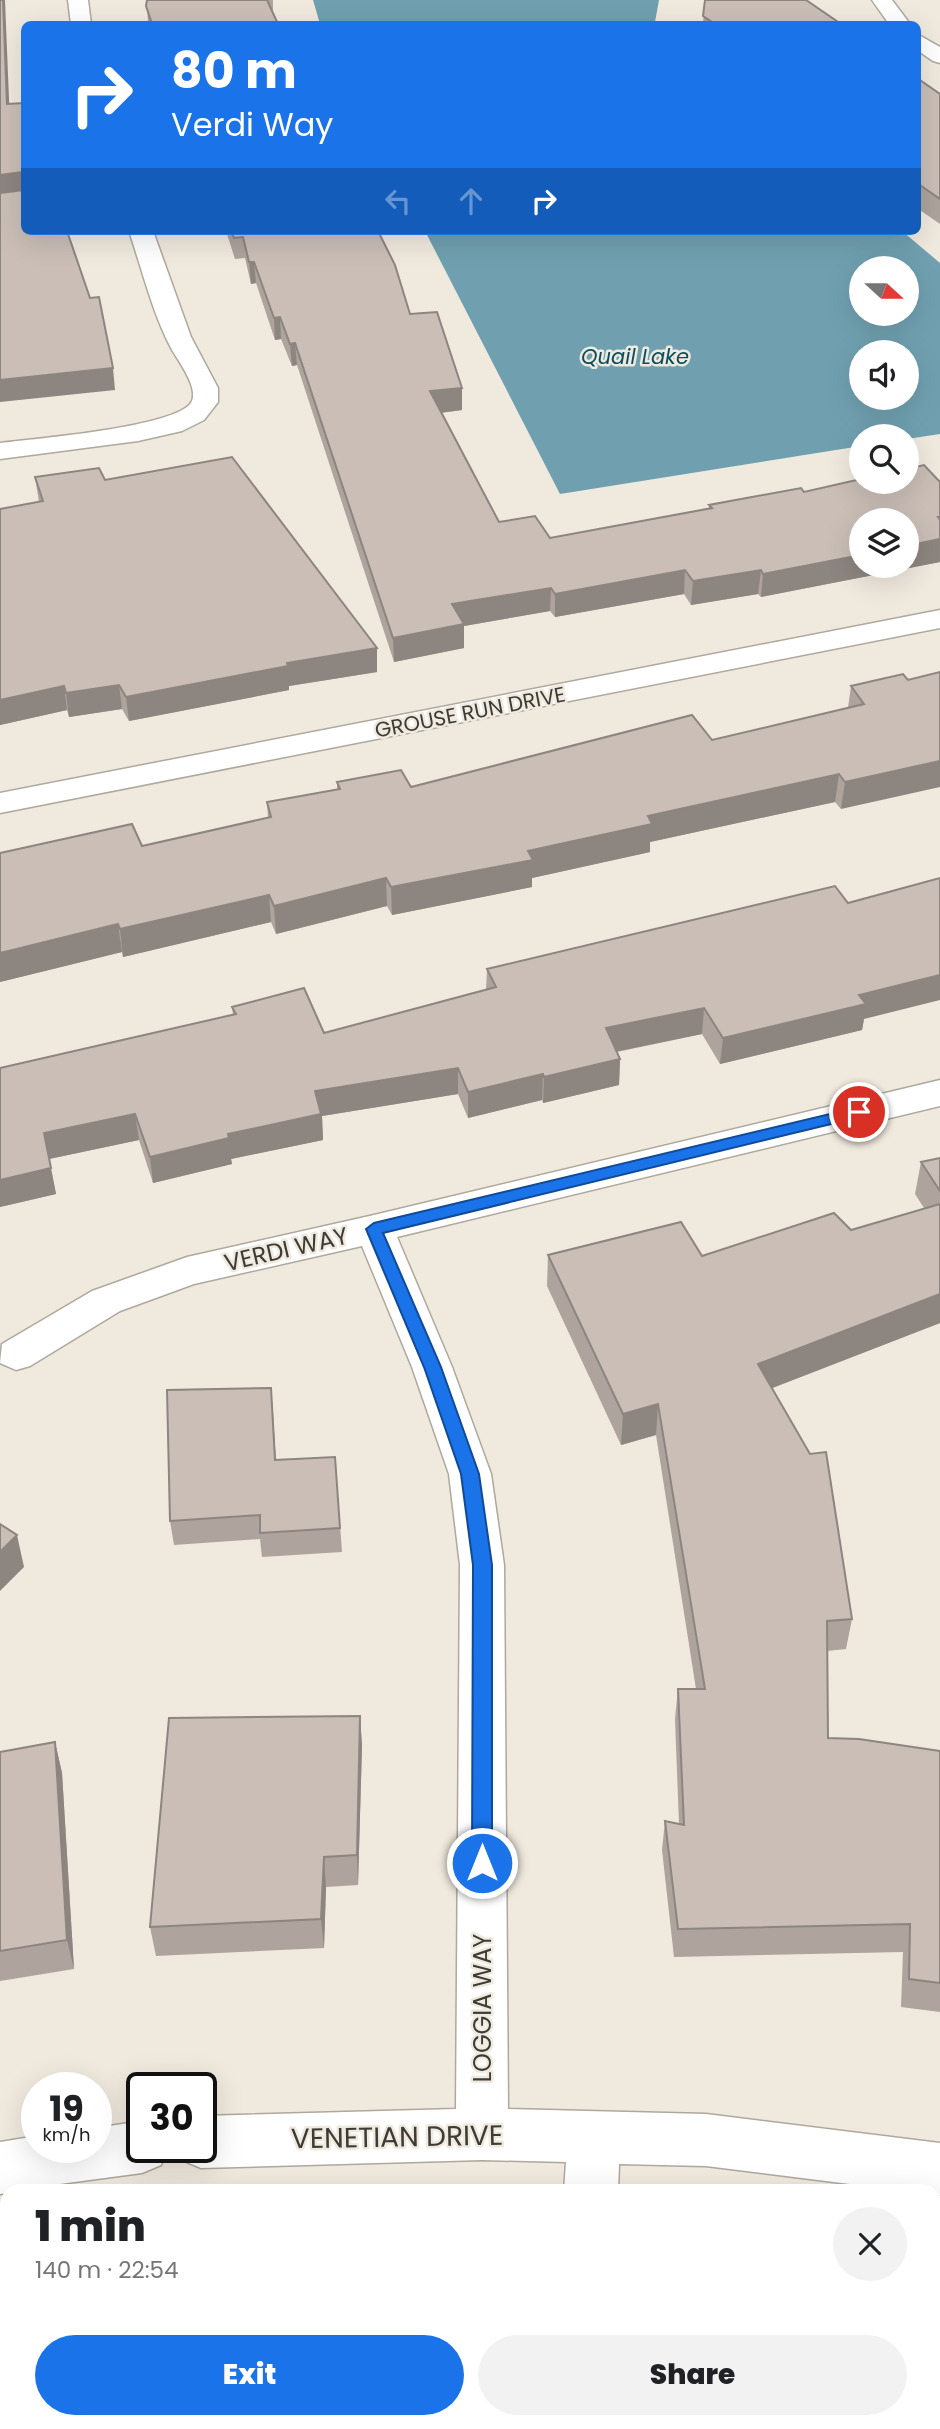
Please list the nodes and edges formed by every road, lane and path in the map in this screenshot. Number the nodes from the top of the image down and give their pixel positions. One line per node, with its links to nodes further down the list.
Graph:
1 (78, 0): 3 (street)
2 (882, 0): 4 (street)
3 (81, 21)
4 (897, 21)
5 (921, 43): 6 (street)
6 (940, 57)
7 (142, 235): 8 (street)
8 (0, 451)
9 (940, 619): 10 (street, GROUSE RUN DRIVE)
10 (0, 803)
11 (940, 1093): 12 (street, VERDI WAY)
12 (374, 1229): 13 (street, VERDI WAY); 14 (street, LOGGIA WAY)
13 (16, 1355)
14 (482, 2134): 15 (street, VENETIAN DRIVE); 16 (street, VENETIAN DRIVE)
15 (593, 2137): 19 (street, VENETIAN DRIVE); 20 (street)
16 (217, 2142)
17 (126, 2149): 18 (street)
18 (0, 2168)
19 (940, 2169)
20 (590, 2184)

